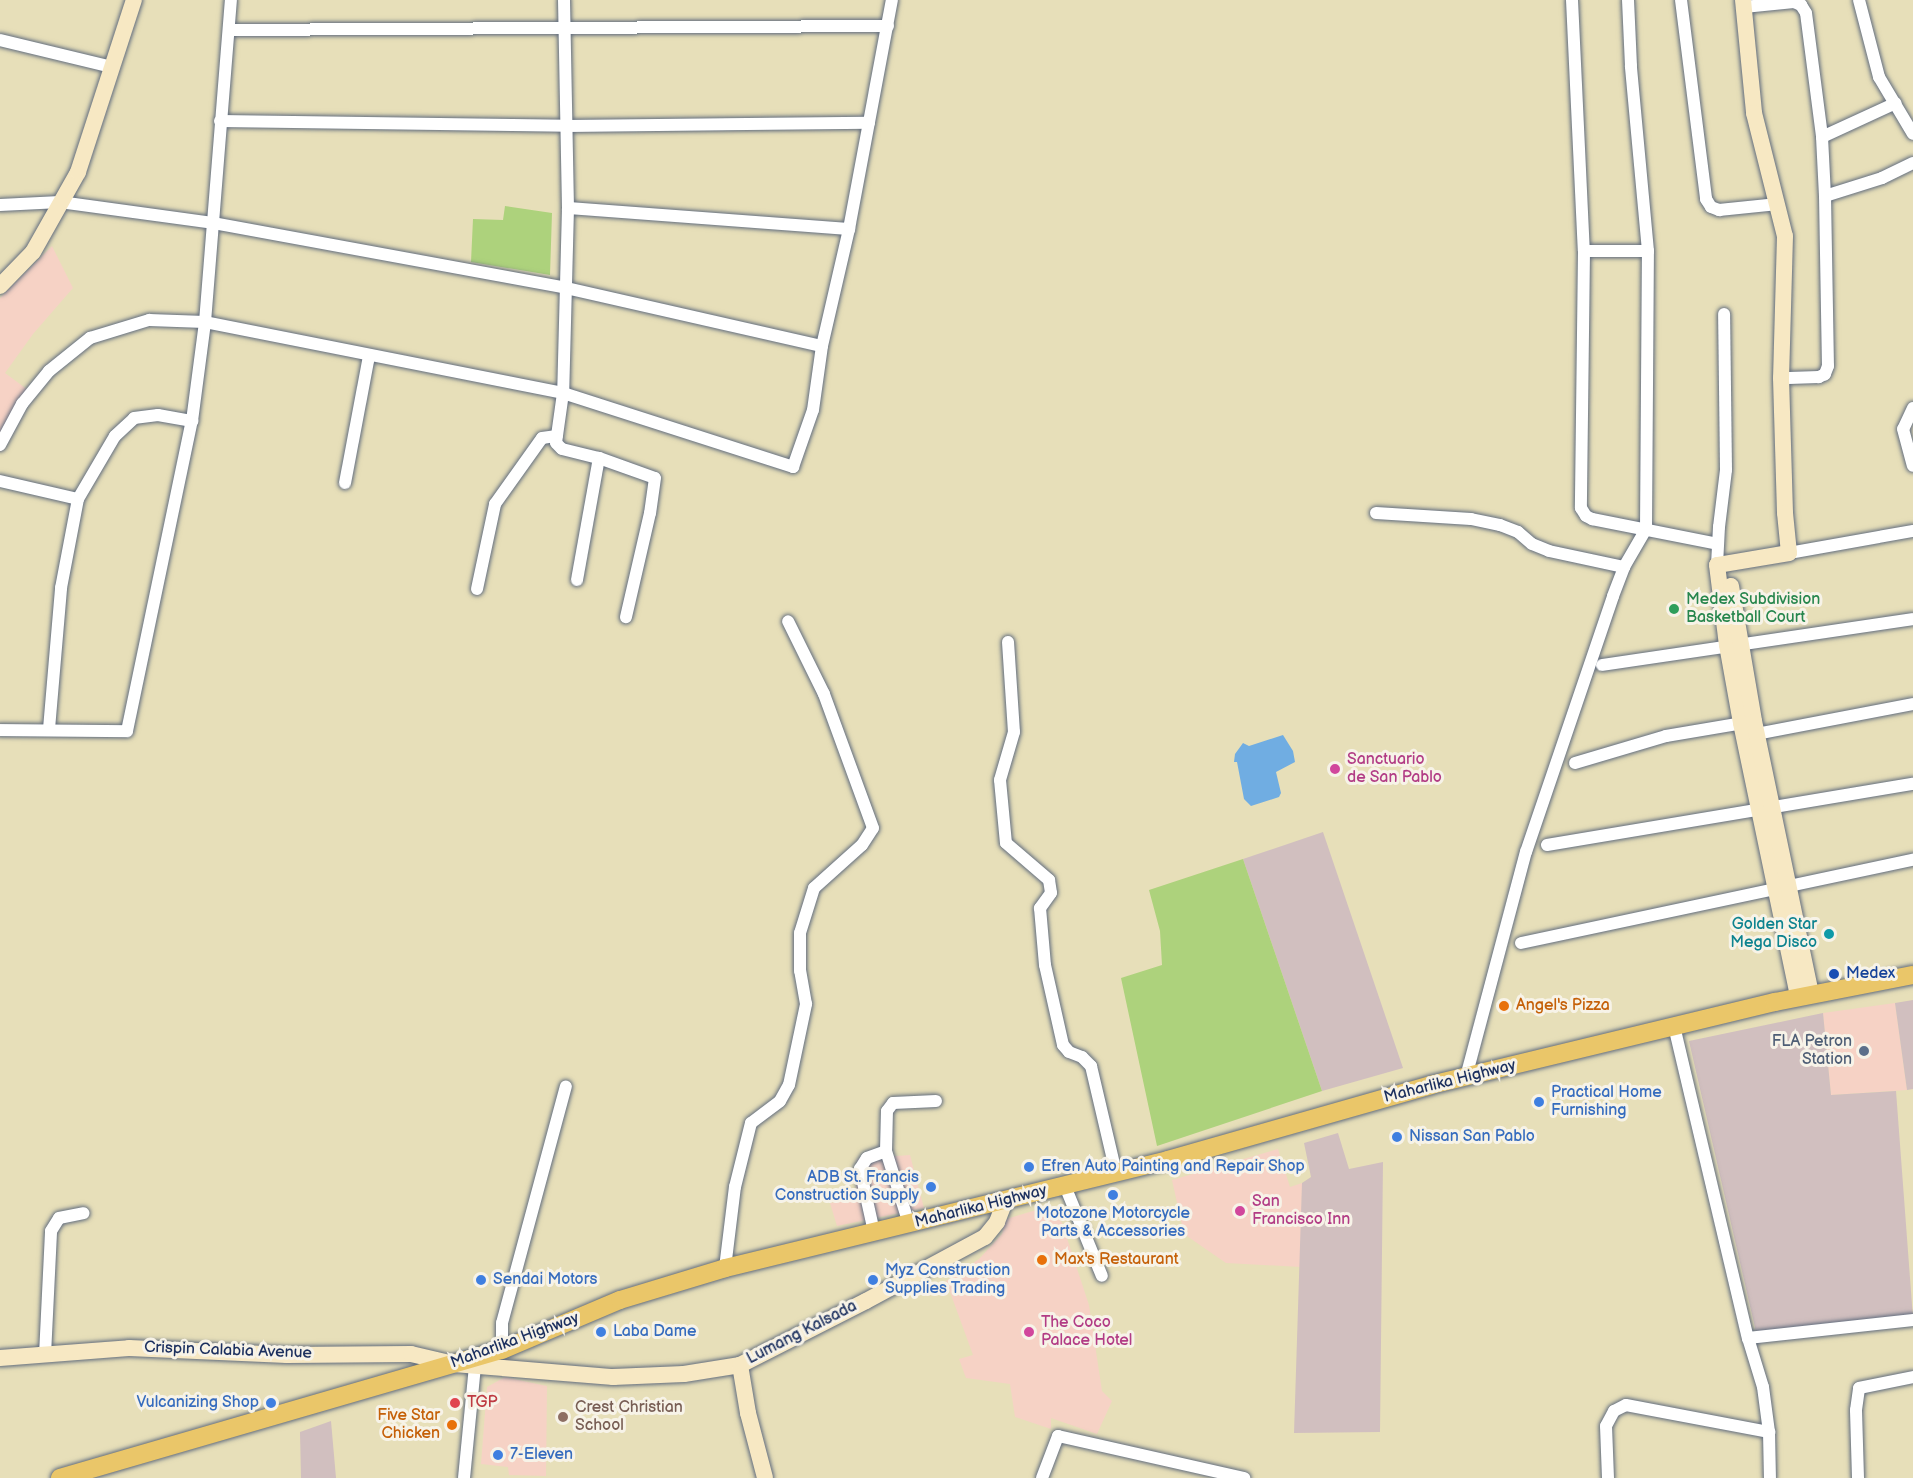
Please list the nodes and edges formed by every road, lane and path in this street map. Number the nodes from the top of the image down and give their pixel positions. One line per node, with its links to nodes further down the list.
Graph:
1 (134, 0): 14 (street)
2 (231, 0): 12 (street)
3 (564, 0): 10 (street)
4 (892, 0): 11 (street)
5 (1572, 0): 29 (street)
6 (1628, 0): 30 (street)
7 (1681, 0): 24 (street)
8 (1859, 0): 15 (street)
9 (1743, 4): 20 (street); 24 (street)
10 (564, 26): 11 (street); 12 (street); 18 (street)
11 (888, 26): 17 (street)
12 (229, 30): 16 (street)
13 (0, 40): 14 (street)
14 (112, 67): 23 (street)
15 (1896, 102): 19 (street); 20 (street)
16 (220, 121): 18 (street); 27 (street)
17 (869, 123): 18 (street); 28 (street)
18 (567, 126): 26 (street)
19 (1913, 134)
20 (1822, 137): 22 (street)
21 (1913, 163): 22 (street)
22 (1825, 196): 37 (street)
23 (60, 202): 25 (street); 27 (street); 31 (street)
24 (1778, 204): 37 (street)
25 (0, 206)
26 (568, 208): 28 (street); 32 (street)
27 (213, 223): 32 (street); 34 (street)
28 (849, 229): 35 (street)
29 (1584, 251): 30 (street); 49 (street)
30 (1648, 251): 49 (street)
31 (0, 286)
32 (566, 288): 35 (street); 38 (street)
33 (1724, 314): 52 (street)
34 (205, 322): 36 (street); 40 (street); 42 (street)
35 (822, 346): 38 (street)
36 (369, 356): 38 (street); 46 (street)
37 (1781, 378): 51 (street)
38 (563, 393): 41 (street)
39 (1913, 408): 44 (street)
40 (192, 421): 47 (street); 63 (street)
41 (557, 436): 43 (street); 55 (street)
42 (0, 445)
43 (598, 458): 54 (street); 56 (street)
44 (1913, 466)
45 (0, 482): 47 (street)
46 (345, 483)
47 (78, 499): 63 (street)
48 (1376, 513): 53 (street)
49 (1646, 529): 52 (street); 53 (street)
50 (1913, 531): 51 (street)
51 (1789, 553): 52 (street)
52 (1720, 556): 60 (street)
53 (1624, 567): 76 (street)
54 (577, 580)
55 (477, 589)
56 (627, 617)
57 (1913, 619): 60 (street)
58 (788, 621): 86 (street)
59 (1008, 642): 80 (street)
60 (1733, 644): 61 (street); 64 (street)
61 (1602, 665)
62 (1913, 704): 64 (street)
63 (49, 729): 65 (street)
64 (1749, 729): 66 (street); 68 (street)
65 (0, 730)
66 (1575, 763)
67 (1913, 784): 68 (street)
68 (1767, 809): 69 (street); 71 (street)
69 (1547, 845)
70 (1913, 860): 71 (street)
71 (1783, 886): 72 (street); 74 (street)
72 (1521, 943)
73 (1913, 975): 74 (main road, Maharlika Highway)
74 (1805, 996): 75 (main road, Maharlika Highway)
75 (1674, 1026): 76 (main road, Maharlika Highway); 89 (street)
76 (1466, 1077): 80 (main road, Maharlika Highway)
77 (566, 1086): 90 (street)
78 (936, 1101): 79 (street)
79 (886, 1151): 84 (street); 85 (street)
80 (1116, 1173): 81 (main road, Maharlika Highway)
81 (1065, 1186): 82 (main road, Maharlika Highway); 87 (street)
82 (1005, 1201): 84 (main road, Maharlika Highway); 94 (street, Lumang Kalsada)
83 (84, 1213): 91 (street)
84 (909, 1224): 85 (main road, Maharlika Highway)
85 (874, 1232): 86 (main road, Maharlika Highway)
86 (725, 1268): 90 (main road, Maharlika Highway)
87 (1102, 1276)
88 (1913, 1320): 89 (street)
89 (1748, 1338): 97 (street)
90 (501, 1350): 93 (main road, Maharlika Highway)
91 (45, 1355): 92 (street, Crispin Calabia Avenue); 93 (street, Crispin Calabia Avenue)
92 (0, 1358)
93 (454, 1364): 95 (street, Lumang Kalsada); 98 (main road, Maharlika Highway)
94 (740, 1365): 95 (street, Lumang Kalsada); 100 (street)
95 (475, 1366): 99 (street)
96 (1913, 1377): 105 (street)
97 (1769, 1431): 103 (street); 104 (street)
98 (60, 1478)
99 (464, 1478)
100 (765, 1478)
101 (1042, 1478): 102 (street)
102 (1244, 1478)
103 (1608, 1478)
104 (1770, 1478)
105 (1858, 1478)

